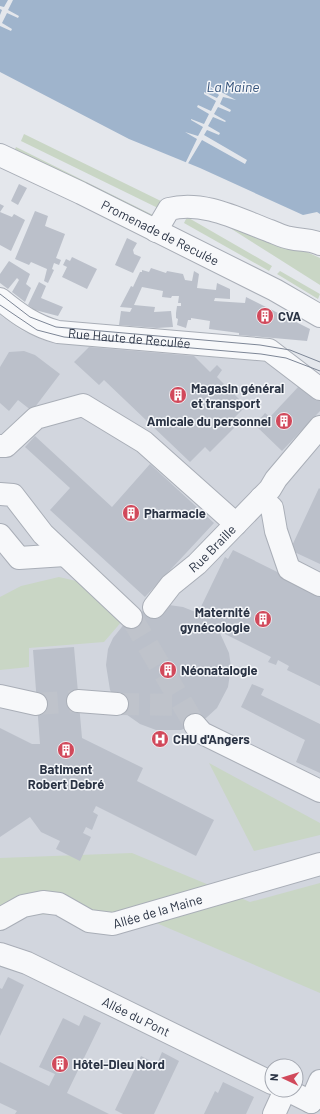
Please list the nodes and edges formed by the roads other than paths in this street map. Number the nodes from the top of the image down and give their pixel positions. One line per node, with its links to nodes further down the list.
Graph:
1 (0, 155): 2 (street, Promenade de Reculée)
2 (156, 231): 3 (street); 5 (street, Promenade de Reculée)
3 (320, 244)
4 (0, 299): 6 (street, Rue Haute de Reculée)
5 (319, 315)
6 (320, 388)
7 (320, 428): 10 (street, Rue Braille)
8 (320, 444): 10 (street, Rue Braille)
9 (3, 446): 12 (street)
10 (266, 493): 12 (street, Rue Braille); 15 (street)
11 (0, 494): 14 (street)
12 (236, 524): 16 (street, Rue Braille)
13 (0, 535): 14 (street)
14 (65, 555): 17 (street)
15 (320, 585)
16 (154, 606)
17 (131, 617)
18 (0, 696): 20 (street)
19 (78, 701): 21 (street)
20 (36, 704)
21 (117, 704)
22 (195, 725): 23 (street)
23 (320, 791)
24 (320, 864): 25 (street, Allée de la Maine)
25 (0, 919)
26 (0, 954): 27 (street, Allée du Pont)
27 (264, 1079)
28 (320, 1081): 31 (street)
29 (282, 1098): 32 (street)
30 (298, 1098): 31 (street)
31 (312, 1108)
32 (274, 1114)

